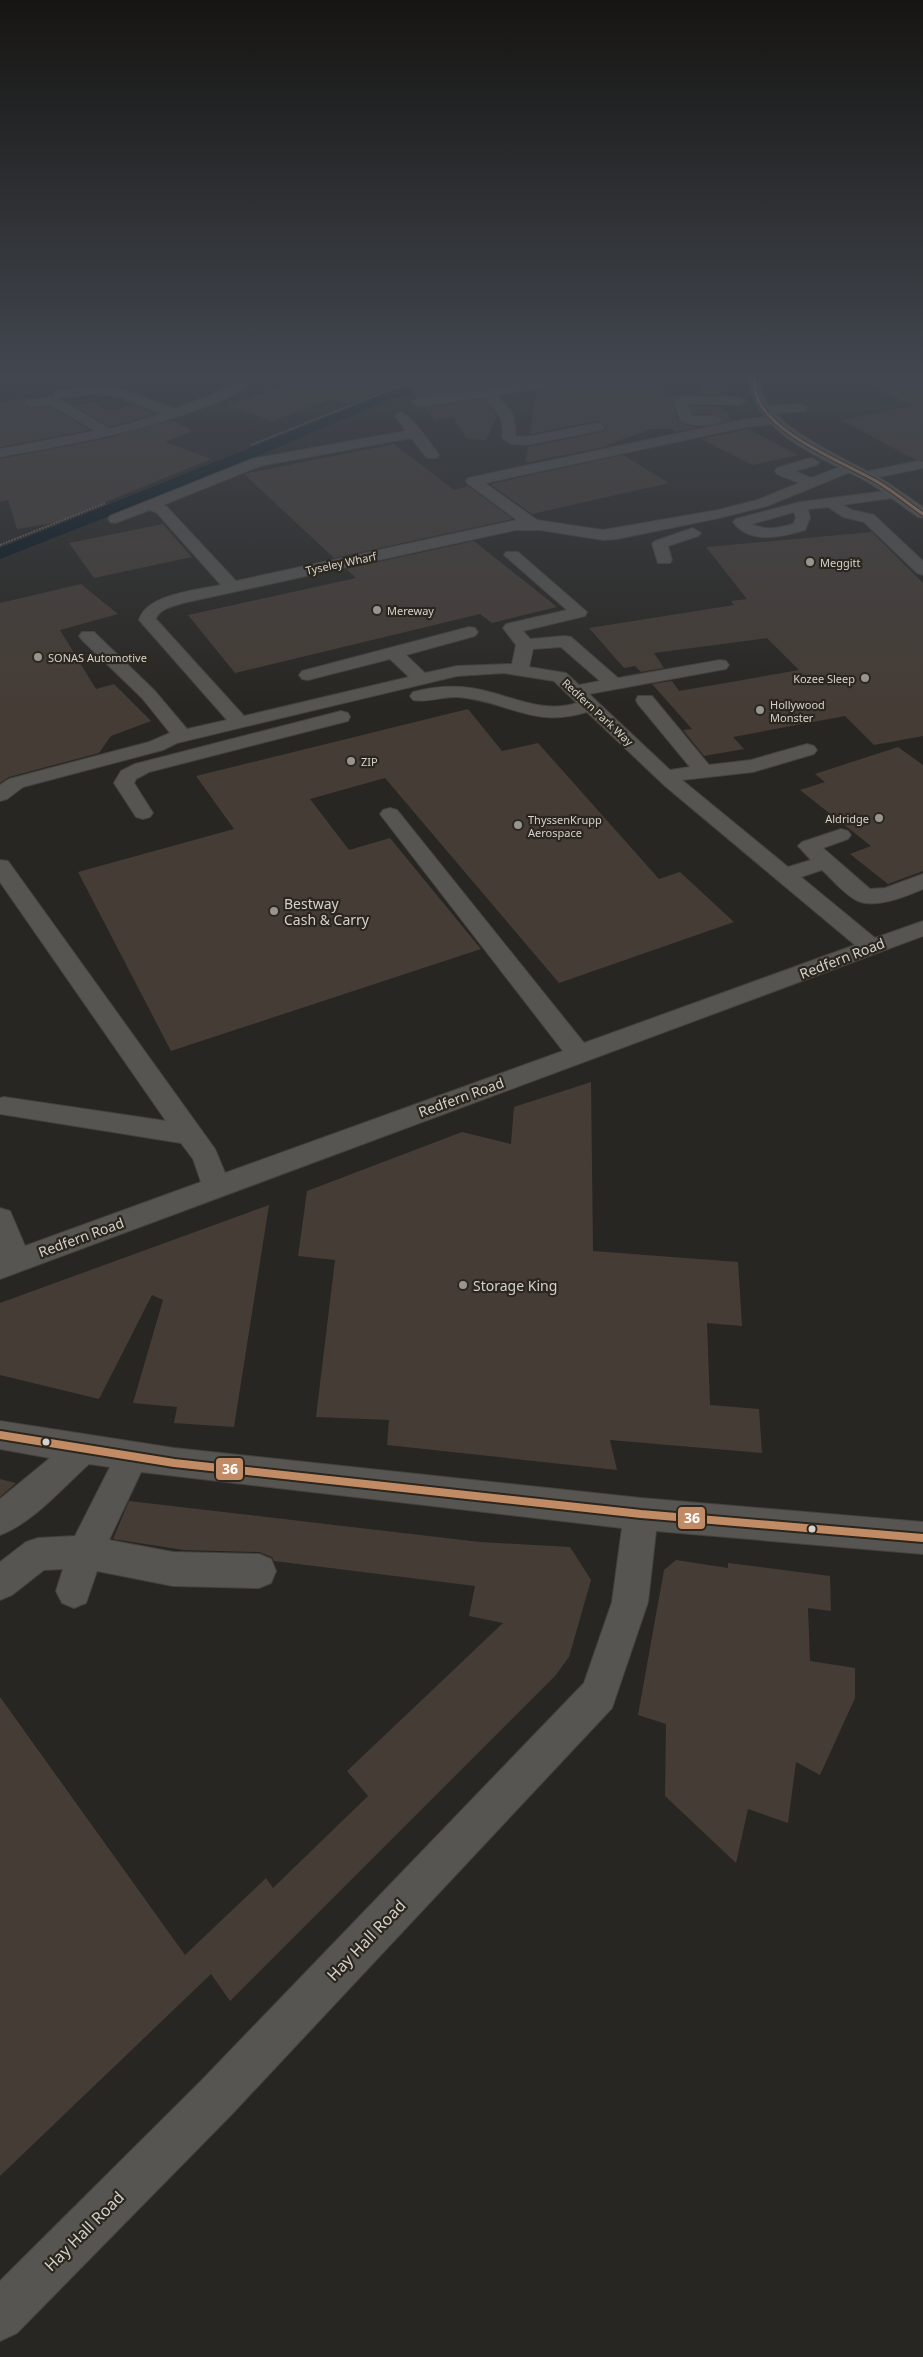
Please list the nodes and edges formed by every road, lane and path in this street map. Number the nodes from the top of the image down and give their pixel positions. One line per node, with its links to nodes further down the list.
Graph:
1 (189, 489): 7 (street)
2 (484, 489): 11 (street)
3 (796, 489): 11 (street, Tyseley Wharf)
4 (886, 489): 5 (main road)
5 (894, 494): 6 (street); 9 (main road)
6 (830, 502): 8 (street); 15 (street)
7 (150, 505): 12 (street); 16 (street)
8 (800, 506): 10 (street); 10 (street)
9 (923, 514)
10 (741, 522): 14 (street)
11 (533, 525): 16 (street, Tyseley Wharf)
12 (130, 528)
13 (512, 555): 19 (street)
14 (664, 560)
15 (923, 570)
16 (232, 587): 29 (street, Tyseley Wharf)
17 (469, 632): 20 (street)
18 (88, 636): 30 (street)
19 (525, 645): 22 (street); 25 (street)
20 (394, 653): 23 (street); 24 (street)
21 (720, 665): 25 (street)
22 (519, 670): 24 (street, Redfern Park Way); 26 (street, Redfern Park Way)
23 (308, 676)
24 (421, 679): 29 (street, Redfern Park Way)
25 (613, 683): 26 (street)
26 (575, 690): 28 (street, Redfern Park Way)
27 (645, 700): 33 (street)
28 (590, 705): 32 (street); 34 (street, Redfern Park Way)
29 (239, 722): 30 (street, Redfern Park Way)
30 (176, 737): 32 (street); 35 (street, Redfern Park Way)
31 (806, 750): 33 (street)
32 (179, 759): 36 (street)
33 (704, 772): 34 (street)
34 (667, 776): 39 (street, Redfern Park Way)
35 (0, 794)
36 (143, 813)
37 (390, 814): 47 (street)
38 (841, 835): 40 (street)
39 (762, 856): 41 (street); 43 (street, Redfern Park Way)
40 (825, 862): 43 (street); 44 (street)
41 (740, 864)
42 (0, 866): 49 (street)
43 (785, 875): 46 (street, Redfern Park Way)
44 (923, 882)
45 (923, 928): 46 (street, Redfern Road)
46 (872, 947): 47 (street, Redfern Road)
47 (579, 1054): 50 (street, Redfern Road)
48 (4, 1106): 49 (street)
49 (189, 1134): 50 (street)
50 (217, 1187): 52 (street, Redfern Road)
51 (0, 1220): 52 (street)
52 (8, 1264)
53 (0, 1435): 54 (street)
54 (82, 1450): 55 (street); 57 (street)
55 (132, 1457): 56 (street); 59 (street)
56 (641, 1514): 58 (street); 63 (street, Hay Hall Road)
57 (0, 1519)
58 (923, 1538)
59 (85, 1552): 60 (street); 61 (street); 62 (street)
60 (259, 1571)
61 (0, 1583)
62 (74, 1591)
63 (0, 2316)

